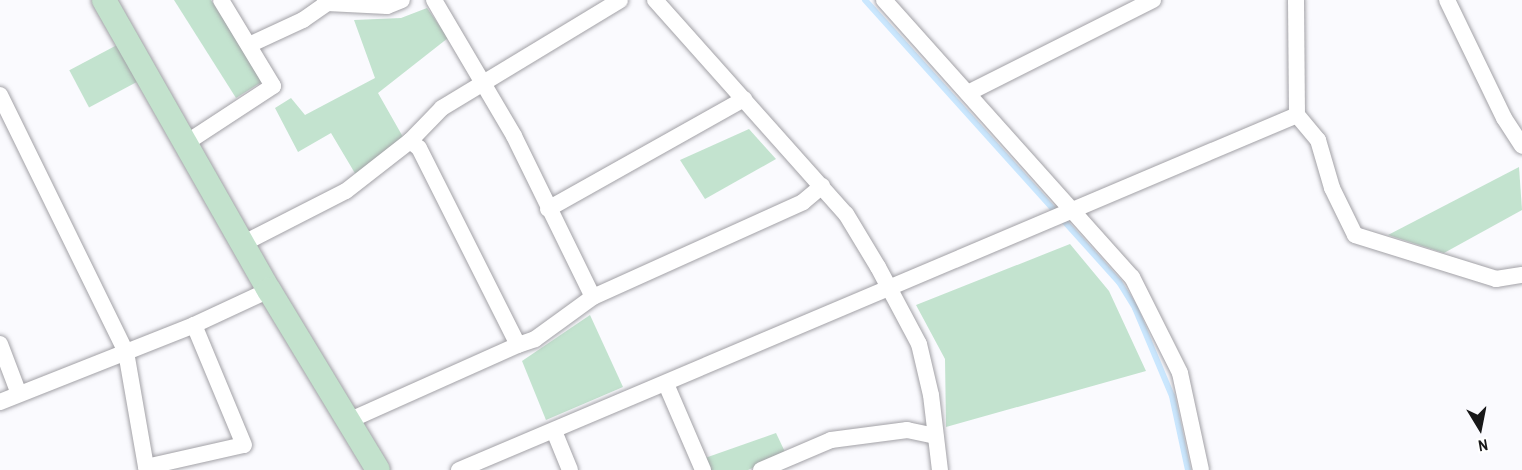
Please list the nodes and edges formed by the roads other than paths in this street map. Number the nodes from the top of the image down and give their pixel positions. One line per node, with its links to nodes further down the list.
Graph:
1 (105, 0): 19 (street)
2 (221, 0): 12 (street)
3 (402, 0): 11 (street)
4 (434, 0): 13 (street)
5 (620, 0): 13 (street)
6 (656, 0): 16 (street)
7 (884, 0): 14 (street)
8 (1153, 0): 14 (street)
9 (1296, 0): 17 (street)
10 (1447, 0): 20 (street)
11 (326, 1): 12 (street)
12 (249, 45): 19 (street)
13 (481, 82): 18 (street); 22 (street)
14 (970, 93): 23 (street)
15 (0, 95): 32 (street)
16 (744, 99): 21 (street); 22 (street)
17 (1297, 115): 23 (street); 25 (street)
18 (410, 141): 24 (street); 31 (street)
19 (186, 143): 24 (street)
20 (1522, 146)
21 (822, 186): 26 (street); 28 (street)
22 (548, 209): 28 (street)
23 (1066, 214): 26 (street); 46 (street)
24 (244, 243): 27 (street)
25 (1522, 275)
26 (886, 288): 33 (street); 38 (street)
27 (269, 290): 29 (street); 36 (street)
28 (593, 297): 31 (street)
29 (194, 325): 32 (street); 39 (street)
30 (0, 344): 34 (street)
31 (518, 345): 36 (street)
32 (126, 352): 34 (street); 39 (street)
33 (666, 384): 37 (street); 43 (street)
34 (19, 394): 35 (street)
35 (0, 402)
36 (348, 421): 40 (street)
37 (554, 431): 41 (street); 42 (street)
38 (935, 436): 44 (street); 45 (street)
39 (147, 469)
40 (378, 470)
41 (459, 470)
42 (570, 470)
43 (703, 470)
44 (761, 470)
45 (940, 470)
46 (1201, 470)

